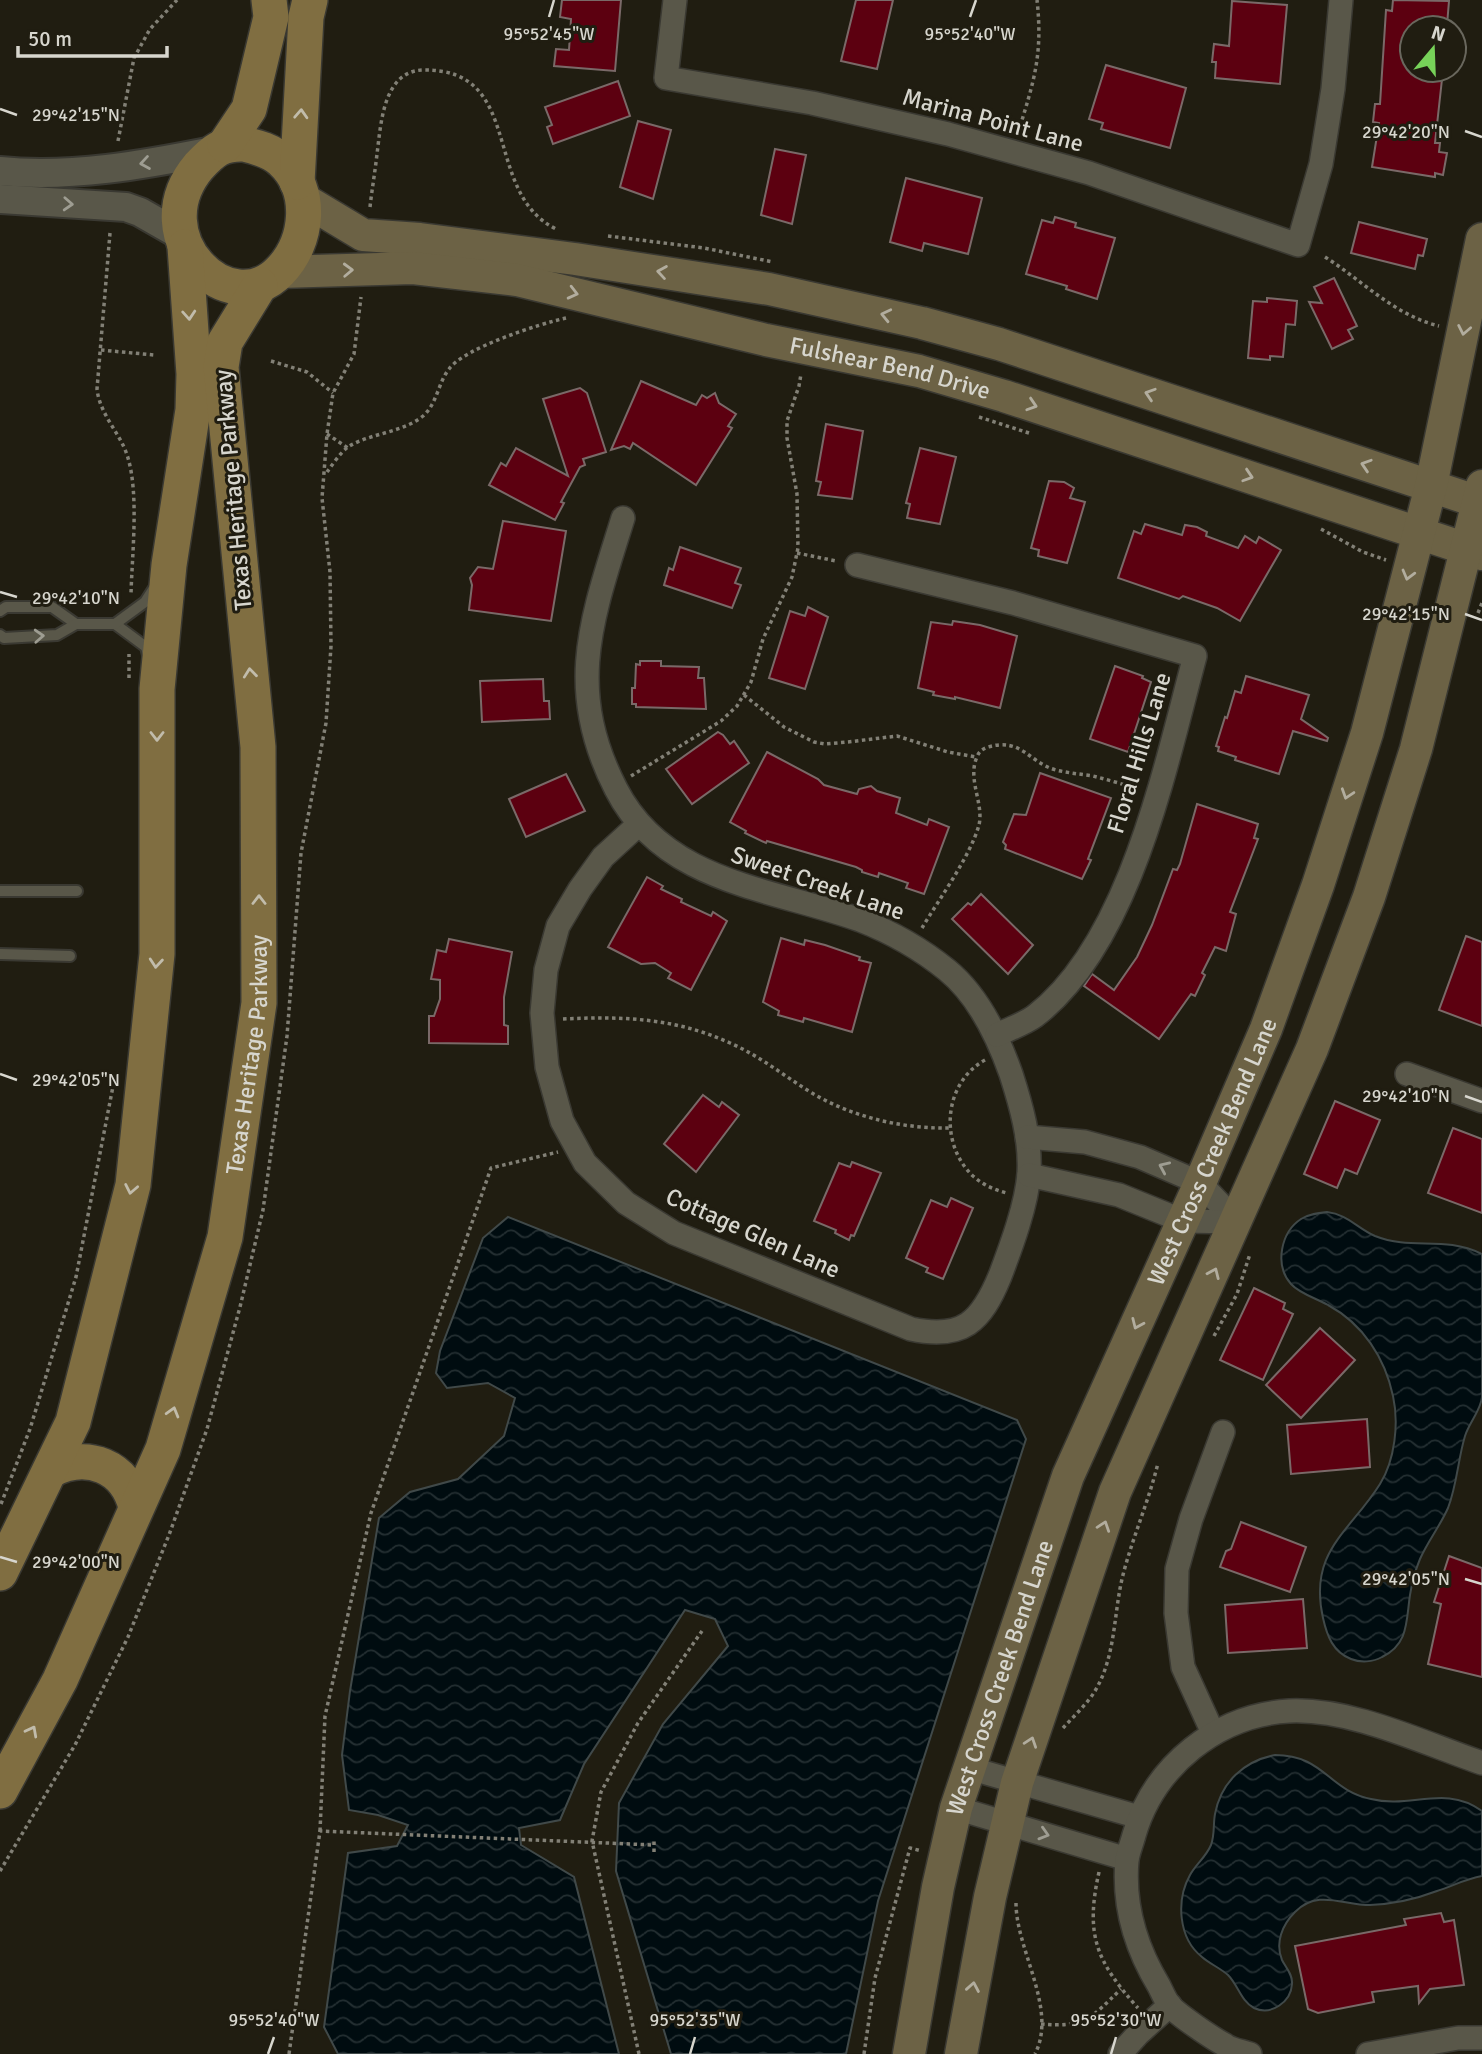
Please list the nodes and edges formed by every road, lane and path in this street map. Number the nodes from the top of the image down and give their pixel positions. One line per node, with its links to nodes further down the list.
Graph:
1 (177, 0): 7 (path)
2 (269, 0): 8 (main road)
3 (310, 0): 11 (main road, one-way to 3)
4 (675, 0): 9 (street, Marina Point Lane)
5 (1037, 0): 9 (path)
6 (1341, 0): 9 (street, Marina Point Lane)
7 (118, 141)
8 (219, 148): 10 (street, one-way to 10); 11 (main road); 18 (main road)
9 (1012, 152)
10 (0, 171)
11 (300, 191): 21 (main road); 23 (main road, Fulshear Bend Drive, one-way to 11)
12 (0, 199): 18 (street, one-way to 18)
13 (370, 207): 15 (path)
14 (110, 233): 25 (path)
15 (565, 233)
16 (606, 236): 20 (path)
17 (1482, 239): 36 (main road, West Cross Creek Bend Lane, one-way to 36)
18 (183, 241): 21 (main road); 44 (main road, Texas Heritage Parkway, one-way to 44)
19 (1325, 257): 24 (path)
20 (784, 265)
21 (270, 278): 29 (main road, Fulshear Bend Drive, one-way to 29); 82 (main road, Texas Heritage Parkway, one-way to 21)
22 (577, 317): 34 (path)
23 (928, 324): 29 (main road); 36 (main road, Fulshear Bend Drive, one-way to 23)
24 (1439, 326)
25 (101, 350): 26 (path); 46 (path)
26 (154, 355)
27 (271, 361): 30 (path)
28 (791, 370): 42 (path)
29 (919, 371): 40 (main road, Fulshear Bend Drive, one-way to 40)
30 (333, 393)
31 (974, 415): 33 (path)
32 (327, 434): 34 (path)
33 (1033, 434)
34 (348, 447): 35 (path)
35 (326, 473)
36 (1431, 486): 37 (main road, Fulshear Bend Drive); 40 (main road, West Cross Creek Bend Lane)
37 (1481, 497): 41 (main road, West Cross Creek Bend Lane)
38 (623, 518): 57 (street, Sweet Creek Lane)
39 (1315, 526): 43 (path)
40 (1420, 532): 41 (main road, Fulshear Bend Drive); 74 (main road, West Cross Creek Bend Lane, one-way to 74)
41 (1475, 552): 77 (main road, West Cross Creek Bend Lane)
42 (797, 554): 45 (path); 55 (path)
43 (1395, 563)
44 (169, 565): 51 (lane); 54 (main road, Texas Heritage Parkway)
45 (857, 565): 58 (street, Floral Hills Lane)
46 (131, 601)
47 (1482, 603): 49 (path)
48 (0, 611): 50 (lane)
49 (1475, 621)
50 (76, 624): 51 (lane); 52 (lane, one-way to 50)
51 (115, 624): 54 (lane)
52 (0, 635)
53 (129, 647): 54 (path)
54 (143, 690): 80 (main road, Texas Heritage Parkway, one-way to 80)
55 (744, 695): 56 (path); 57 (path)
56 (977, 757): 58 (path); 62 (path)
57 (614, 786): 59 (street, Sweet Creek Lane)
58 (1157, 796): 66 (street, Floral Hills Lane)
59 (639, 824): 62 (street, Sweet Creek Lane); 65 (street, Cottage Glen Lane)
60 (0, 891): 61 (lane)
61 (77, 891)
62 (912, 945): 66 (street, Sweet Creek Lane)
63 (0, 954): 64 (lane)
64 (70, 956)
65 (543, 1020): 70 (path); 72 (street, Cottage Glen Lane)
66 (1000, 1044): 70 (path); 71 (street, Sweet Creek Lane)
67 (116, 1070): 85 (path)
68 (1407, 1074): 69 (street)
69 (1482, 1101)
70 (950, 1128): 75 (path)
71 (1027, 1137): 73 (street, Sweet Creek Lane); 74 (street, one-way to 71)
72 (577, 1147): 78 (street, Cottage Glen Lane); 98 (path)
73 (1029, 1175): 75 (street, Sweet Creek Lane); 76 (street)
74 (1200, 1183): 76 (main road, West Cross Creek Bend Lane); 77 (street)
75 (1024, 1197): 78 (street, Sweet Creek Lane)
76 (1183, 1221): 77 (street); 92 (main road, West Cross Creek Bend Lane, one-way to 92)
77 (1244, 1232): 79 (path); 93 (main road, West Cross Creek Bend Lane, one-way to 77)
78 (955, 1331)
79 (1209, 1343)
80 (73, 1422): 82 (main road); 84 (main road, Texas Heritage Parkway)
81 (1223, 1432): 89 (street)
82 (163, 1449): 86 (main road, Texas Heritage Parkway)
83 (1160, 1452): 90 (path)
84 (51, 1470): 86 (main road); 87 (main road, Texas Heritage Parkway)
85 (0, 1507)
86 (136, 1507): 94 (main road, Texas Heritage Parkway, one-way to 86)
87 (0, 1573)
88 (702, 1631): 100 (path)
89 (1213, 1733): 91 (street); 96 (street)
90 (1058, 1738)
91 (1482, 1763)
92 (969, 1768): 93 (street); 95 (main road, West Cross Creek Bend Lane)
93 (1017, 1783): 96 (street); 97 (main road, West Cross Creek Bend Lane)
94 (0, 1791)
95 (956, 1808): 97 (street); 111 (main road, West Cross Creek Bend Lane)
96 (1139, 1817): 103 (street)
97 (1007, 1823): 103 (street, one-way to 103); 112 (main road, West Cross Creek Bend Lane, one-way to 97)
98 (320, 1831): 100 (path); 109 (path)
99 (654, 1839): 101 (path)
100 (592, 1841): 101 (path); 110 (path)
101 (654, 1845): 102 (path)
102 (654, 1852)
103 (1127, 1858): 106 (street)
104 (1016, 1899): 107 (path)
105 (1121, 1989): 107 (path)
106 (1170, 2005): 114 (street); 115 (street)
107 (1041, 2024): 113 (path)
108 (1482, 2038): 116 (street)
109 (289, 2054)
110 (639, 2054)
111 (909, 2054)
112 (961, 2054)
113 (1035, 2054)
114 (1120, 2054)
115 (1250, 2054)
116 (1367, 2054)

